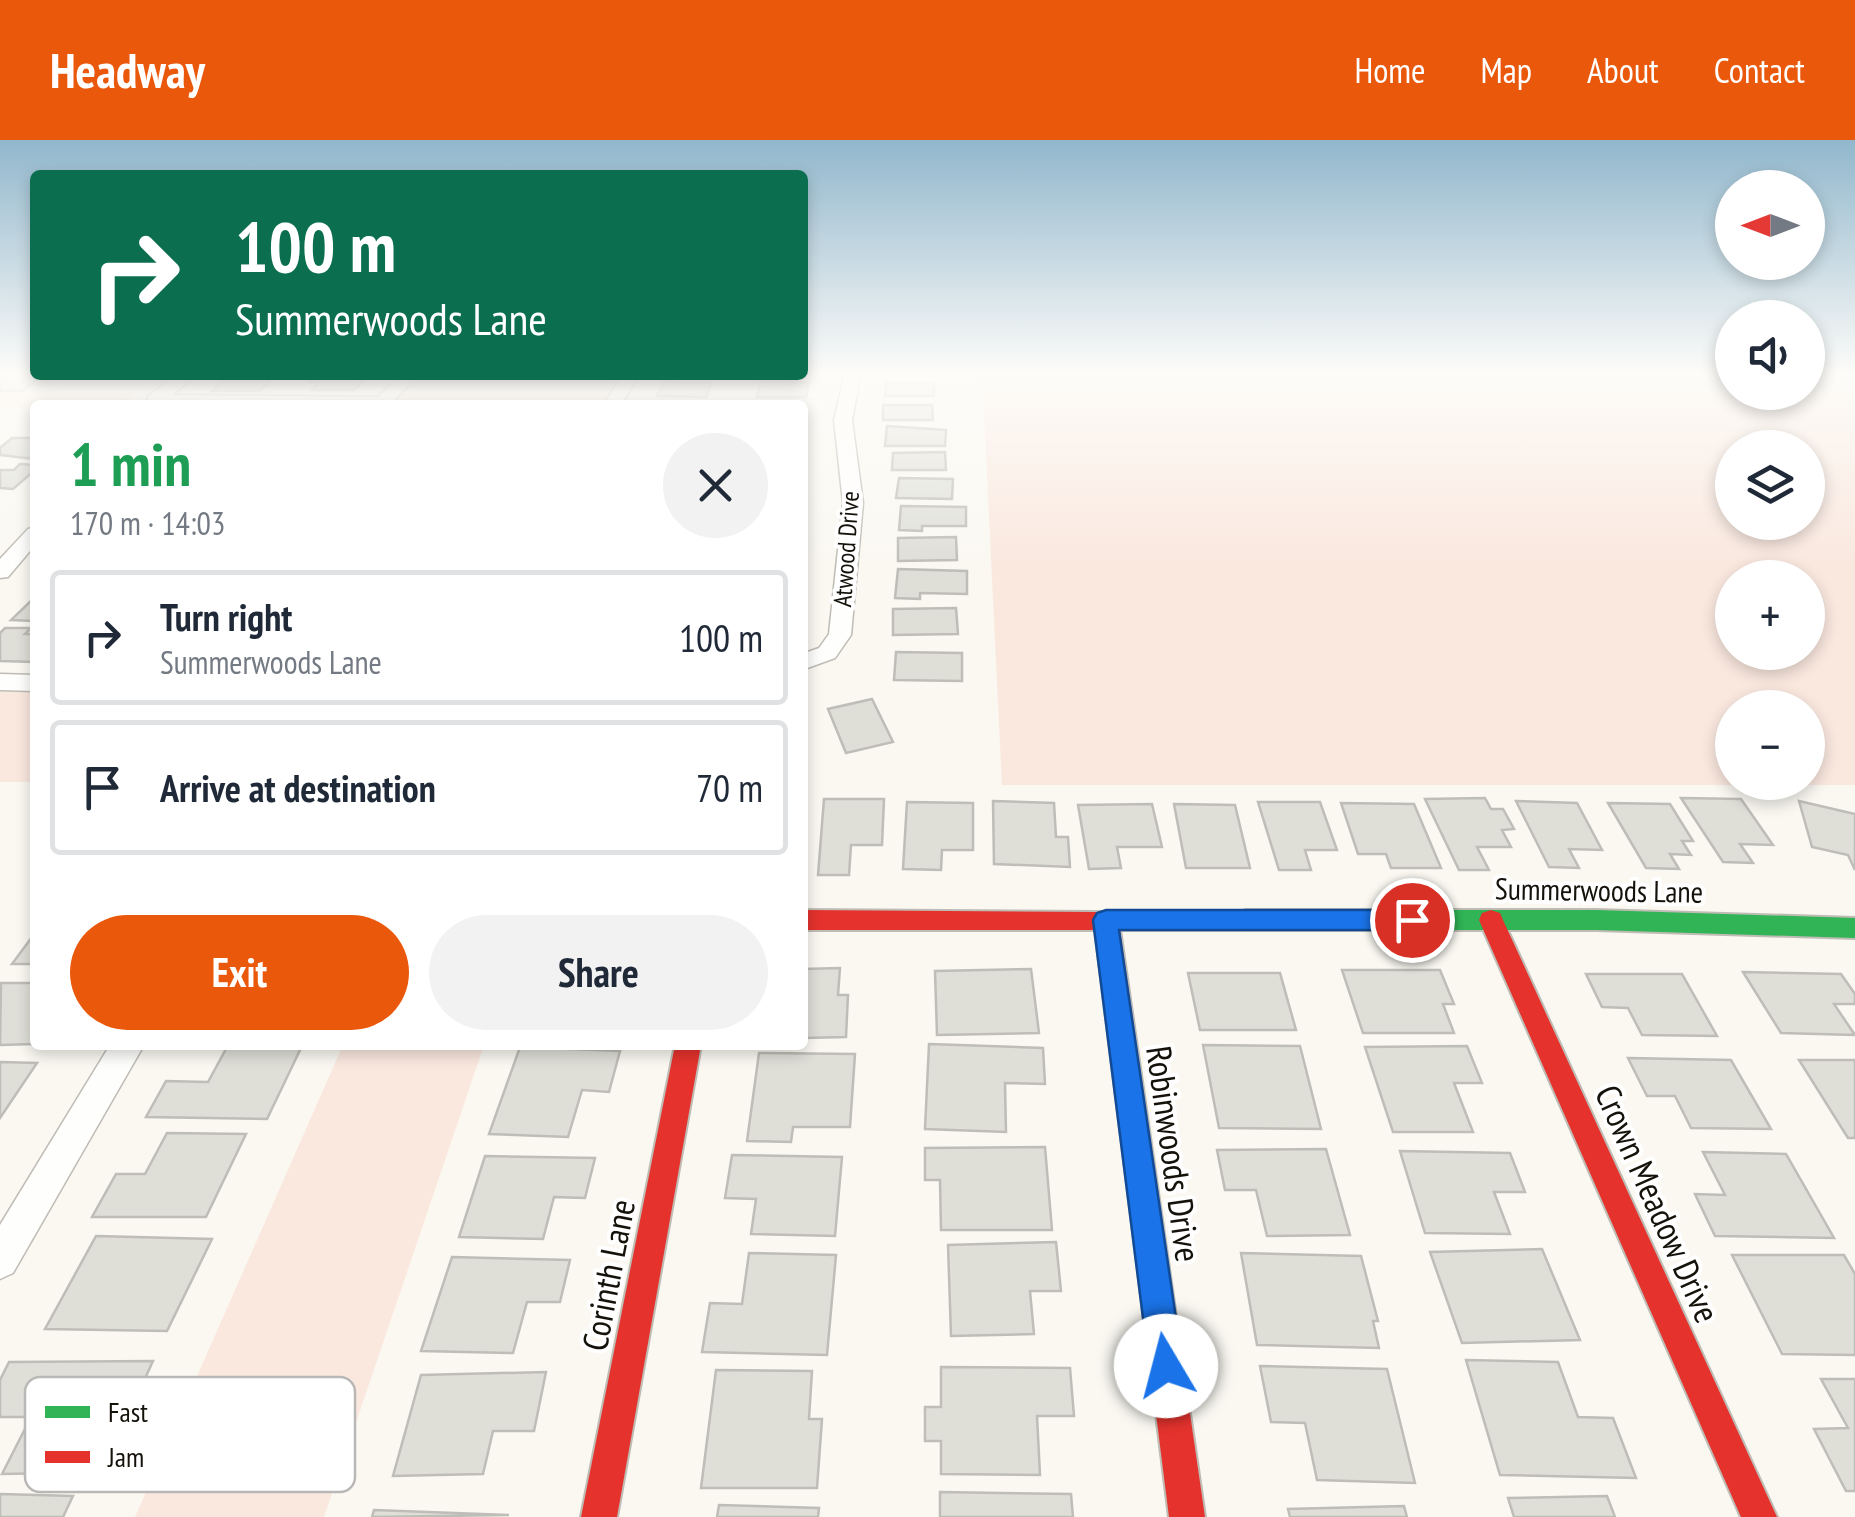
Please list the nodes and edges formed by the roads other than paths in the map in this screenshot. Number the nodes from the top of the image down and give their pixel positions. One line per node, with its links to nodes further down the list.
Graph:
1 (845, 437): 4 (street, Atwood Drive)
2 (30, 539): 3 (street)
3 (0, 572)
4 (811, 660)
5 (0, 682): 6 (street)
6 (30, 683)
7 (808, 920): 8 (street, Summerwoods Lane)
8 (1106, 920): 9 (street, Summerwoods Lane); 15 (street, Robinwoods Drive)
9 (1491, 920): 10 (street, Summerwoods Lane); 16 (street, Crown Meadow Drive)
10 (1855, 928)
11 (125, 1050): 13 (street)
12 (687, 1050): 14 (street, Corinth Lane)
13 (0, 1260)
14 (599, 1517)
15 (1186, 1517)
16 (1759, 1517)

